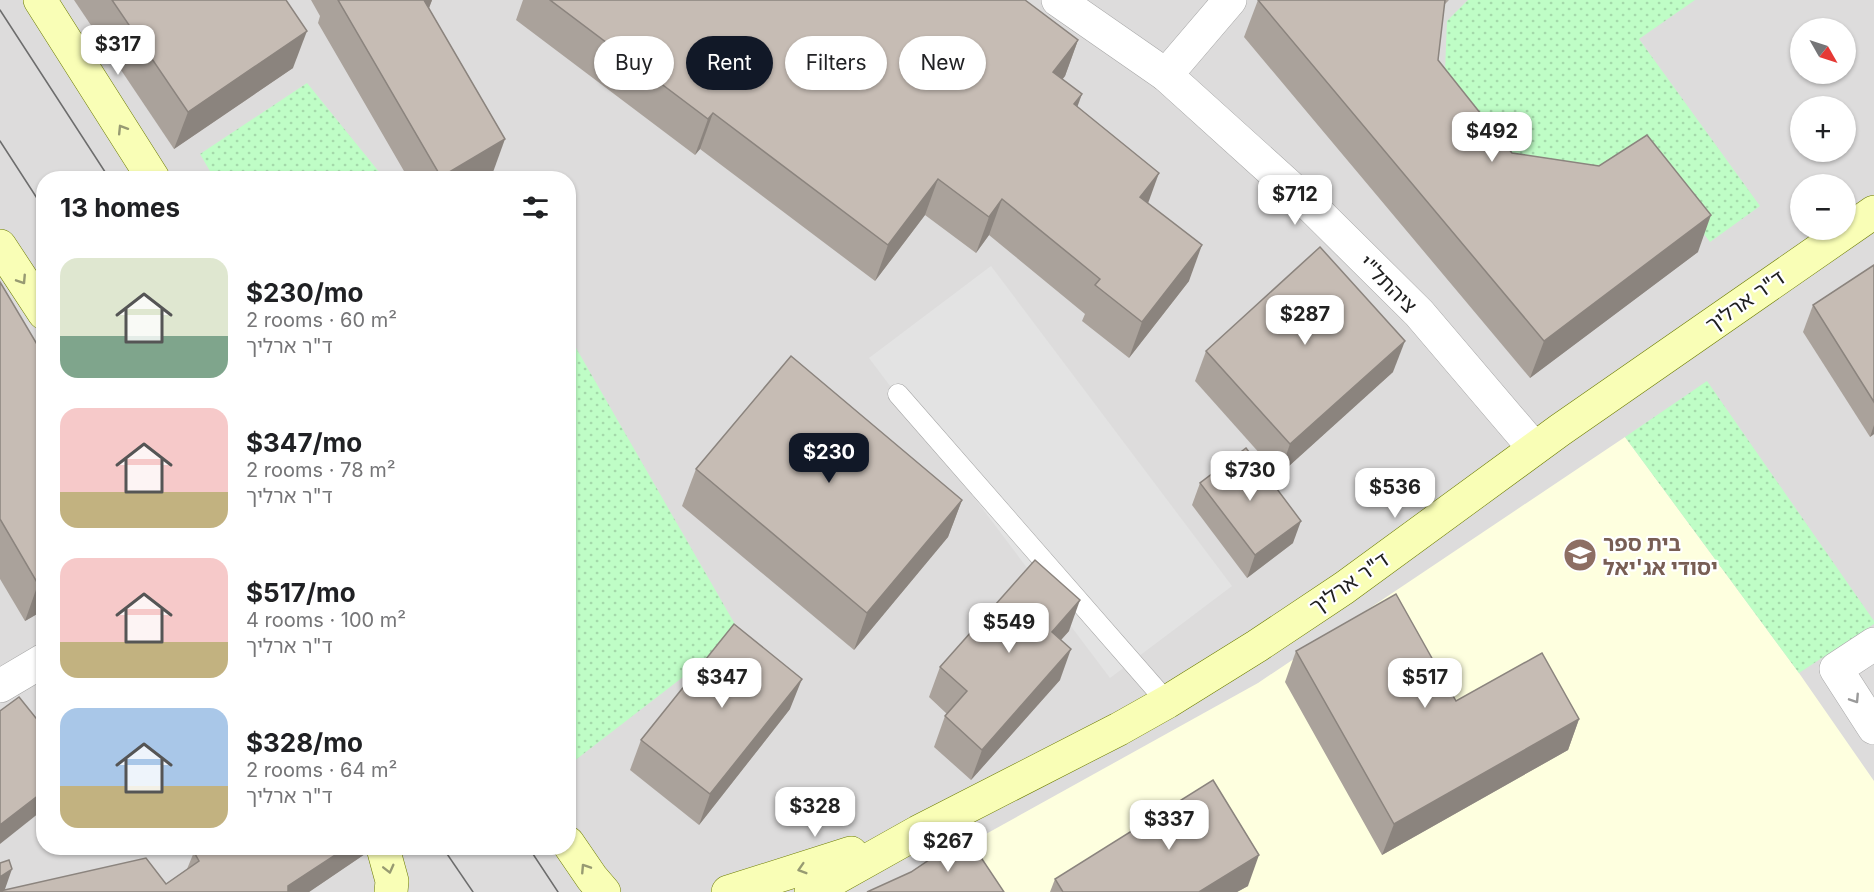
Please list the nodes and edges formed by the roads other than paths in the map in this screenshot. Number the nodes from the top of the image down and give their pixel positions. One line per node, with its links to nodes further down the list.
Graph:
1 (40, 0): 5 (street, one-way to 1)
2 (1058, 0): 4 (street, ציהתל"י)
3 (1230, 0): 4 (street)
4 (1166, 75): 10 (street, ציהתל"י)
5 (149, 171)
6 (1874, 212): 10 (street, ד"ר ארליך)
7 (0, 246): 8 (street, one-way to 8)
8 (36, 302)
9 (898, 394): 14 (lane)
10 (1534, 448): 14 (street, ד"ר ארליך)
11 (1874, 644): 15 (street, one-way to 15)
12 (36, 665): 13 (street)
13 (0, 686)
14 (1167, 702): 16 (street, ד"ר ארליך)
15 (1874, 728)
16 (918, 832): 21 (street, ד"ר ארליך, one-way to 21); 22 (street, ד"ר ארליך)
17 (385, 855): 19 (street, one-way to 19)
18 (576, 855): 20 (street, one-way to 18)
19 (391, 892)
20 (604, 892)
21 (728, 892)
22 (811, 892)

